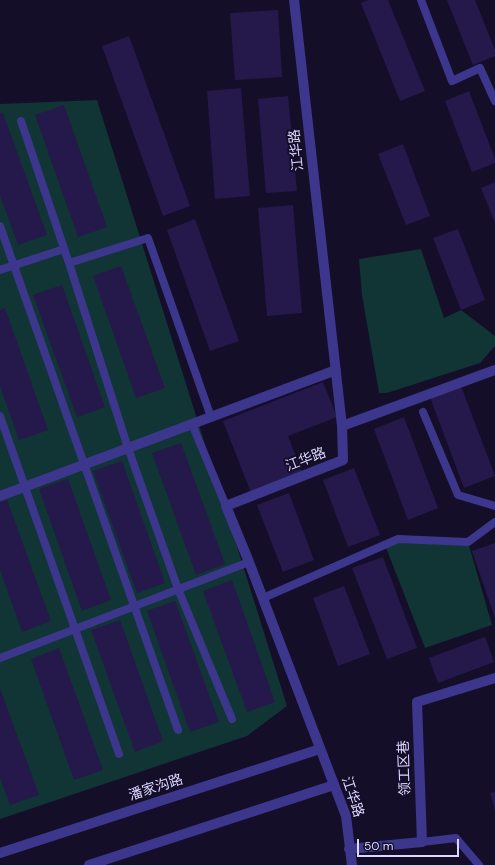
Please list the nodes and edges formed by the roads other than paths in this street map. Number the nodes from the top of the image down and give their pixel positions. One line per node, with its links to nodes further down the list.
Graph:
1 (294, 0): 10 (street, 江华路)
2 (421, 0): 3 (lane)
3 (495, 102)
4 (22, 121): 6 (lane)
5 (0, 226): 8 (lane)
6 (64, 249): 7 (lane); 8 (lane)
7 (69, 263): 14 (lane); 17 (lane)
8 (14, 266): 9 (lane); 18 (lane)
9 (0, 270)
10 (336, 370): 14 (street); 16 (street, 江华路)
11 (495, 370): 16 (street)
12 (423, 412): 22 (lane)
13 (0, 416): 19 (lane)
14 (211, 417): 15 (street)
15 (192, 424): 17 (street); 21 (lane)
16 (342, 426): 21 (street, 江华路)
17 (128, 448): 18 (street); 25 (lane)
18 (84, 464): 19 (street); 27 (lane)
19 (25, 487): 20 (street); 28 (lane)
20 (0, 496)
21 (226, 506): 24 (street, 江华路)
22 (495, 506)
23 (495, 522): 26 (lane)
24 (249, 562): 25 (lane); 26 (street, 江华路)
25 (178, 589): 27 (lane); 31 (lane)
26 (263, 598): 33 (street, 江华路)
27 (134, 606): 28 (lane); 32 (lane)
28 (75, 629): 29 (lane); 34 (lane)
29 (0, 658)
30 (495, 678): 36 (street, 领工区巷)
31 (232, 719)
32 (178, 730)
33 (320, 749): 35 (street, 江华路); 38 (street, 潘家沟路)
34 (119, 754)
35 (334, 785): 37 (street, 江华路); 39 (street)
36 (422, 842): 37 (street); 41 (lane)
37 (349, 850): 40 (street, 江华路)
38 (0, 853)
39 (89, 865)
40 (352, 865)
41 (479, 865)

